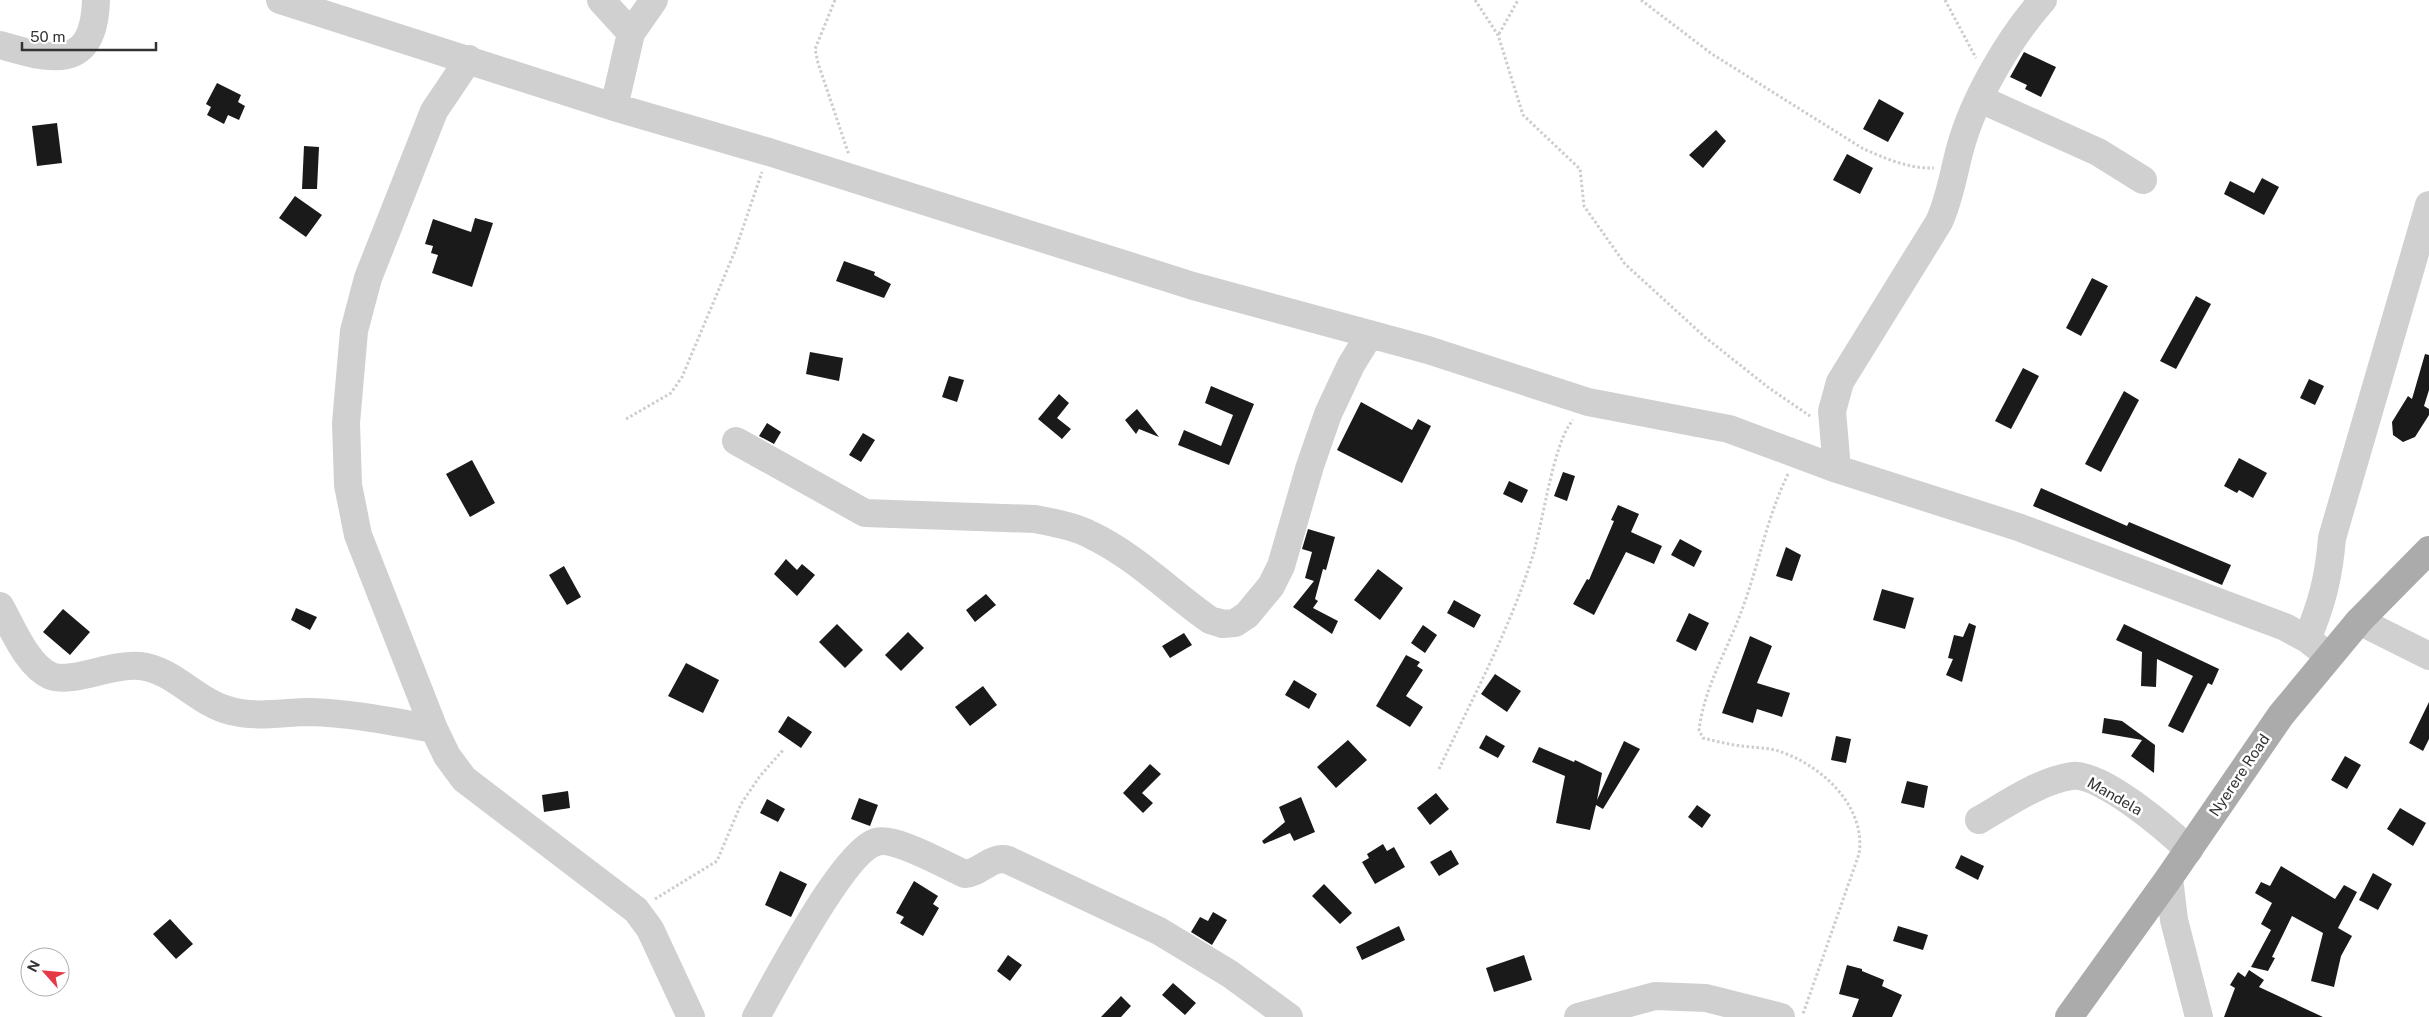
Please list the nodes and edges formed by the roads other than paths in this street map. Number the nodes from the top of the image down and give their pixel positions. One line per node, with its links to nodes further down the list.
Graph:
1 (96, 0): 7 (street)
2 (280, 0): 8 (street)
3 (601, 0): 6 (street)
4 (654, 0): 6 (street)
5 (2043, 0): 9 (street)
6 (631, 33): 10 (street)
7 (0, 46)
8 (469, 59): 10 (street); 22 (street)
9 (1985, 89): 11 (street); 15 (street)
10 (614, 108): 13 (street)
11 (2143, 180)
12 (2429, 205): 19 (street)
13 (1370, 334): 14 (street); 15 (street)
14 (736, 441)
15 (1836, 469): 19 (street)
16 (2429, 550): 18 (main road, Nyerere Road)
17 (0, 606): 22 (street)
18 (2359, 621): 20 (main road, Nyerere Road); 21 (street)
19 (2307, 639): 20 (street)
20 (2329, 656): 24 (main road, Nyerere Road)
21 (2429, 656)
22 (434, 729): 27 (street)
23 (1979, 820): 24 (street, Mandela)
24 (2189, 850): 25 (main road, Nyerere Road)
25 (2169, 878): 26 (street); 32 (main road, Nyerere Road)
26 (2202, 1012)
27 (691, 1017)
28 (756, 1017): 29 (street)
29 (1289, 1017)
30 (1578, 1017): 31 (street)
31 (1781, 1017)
32 (2069, 1017)

